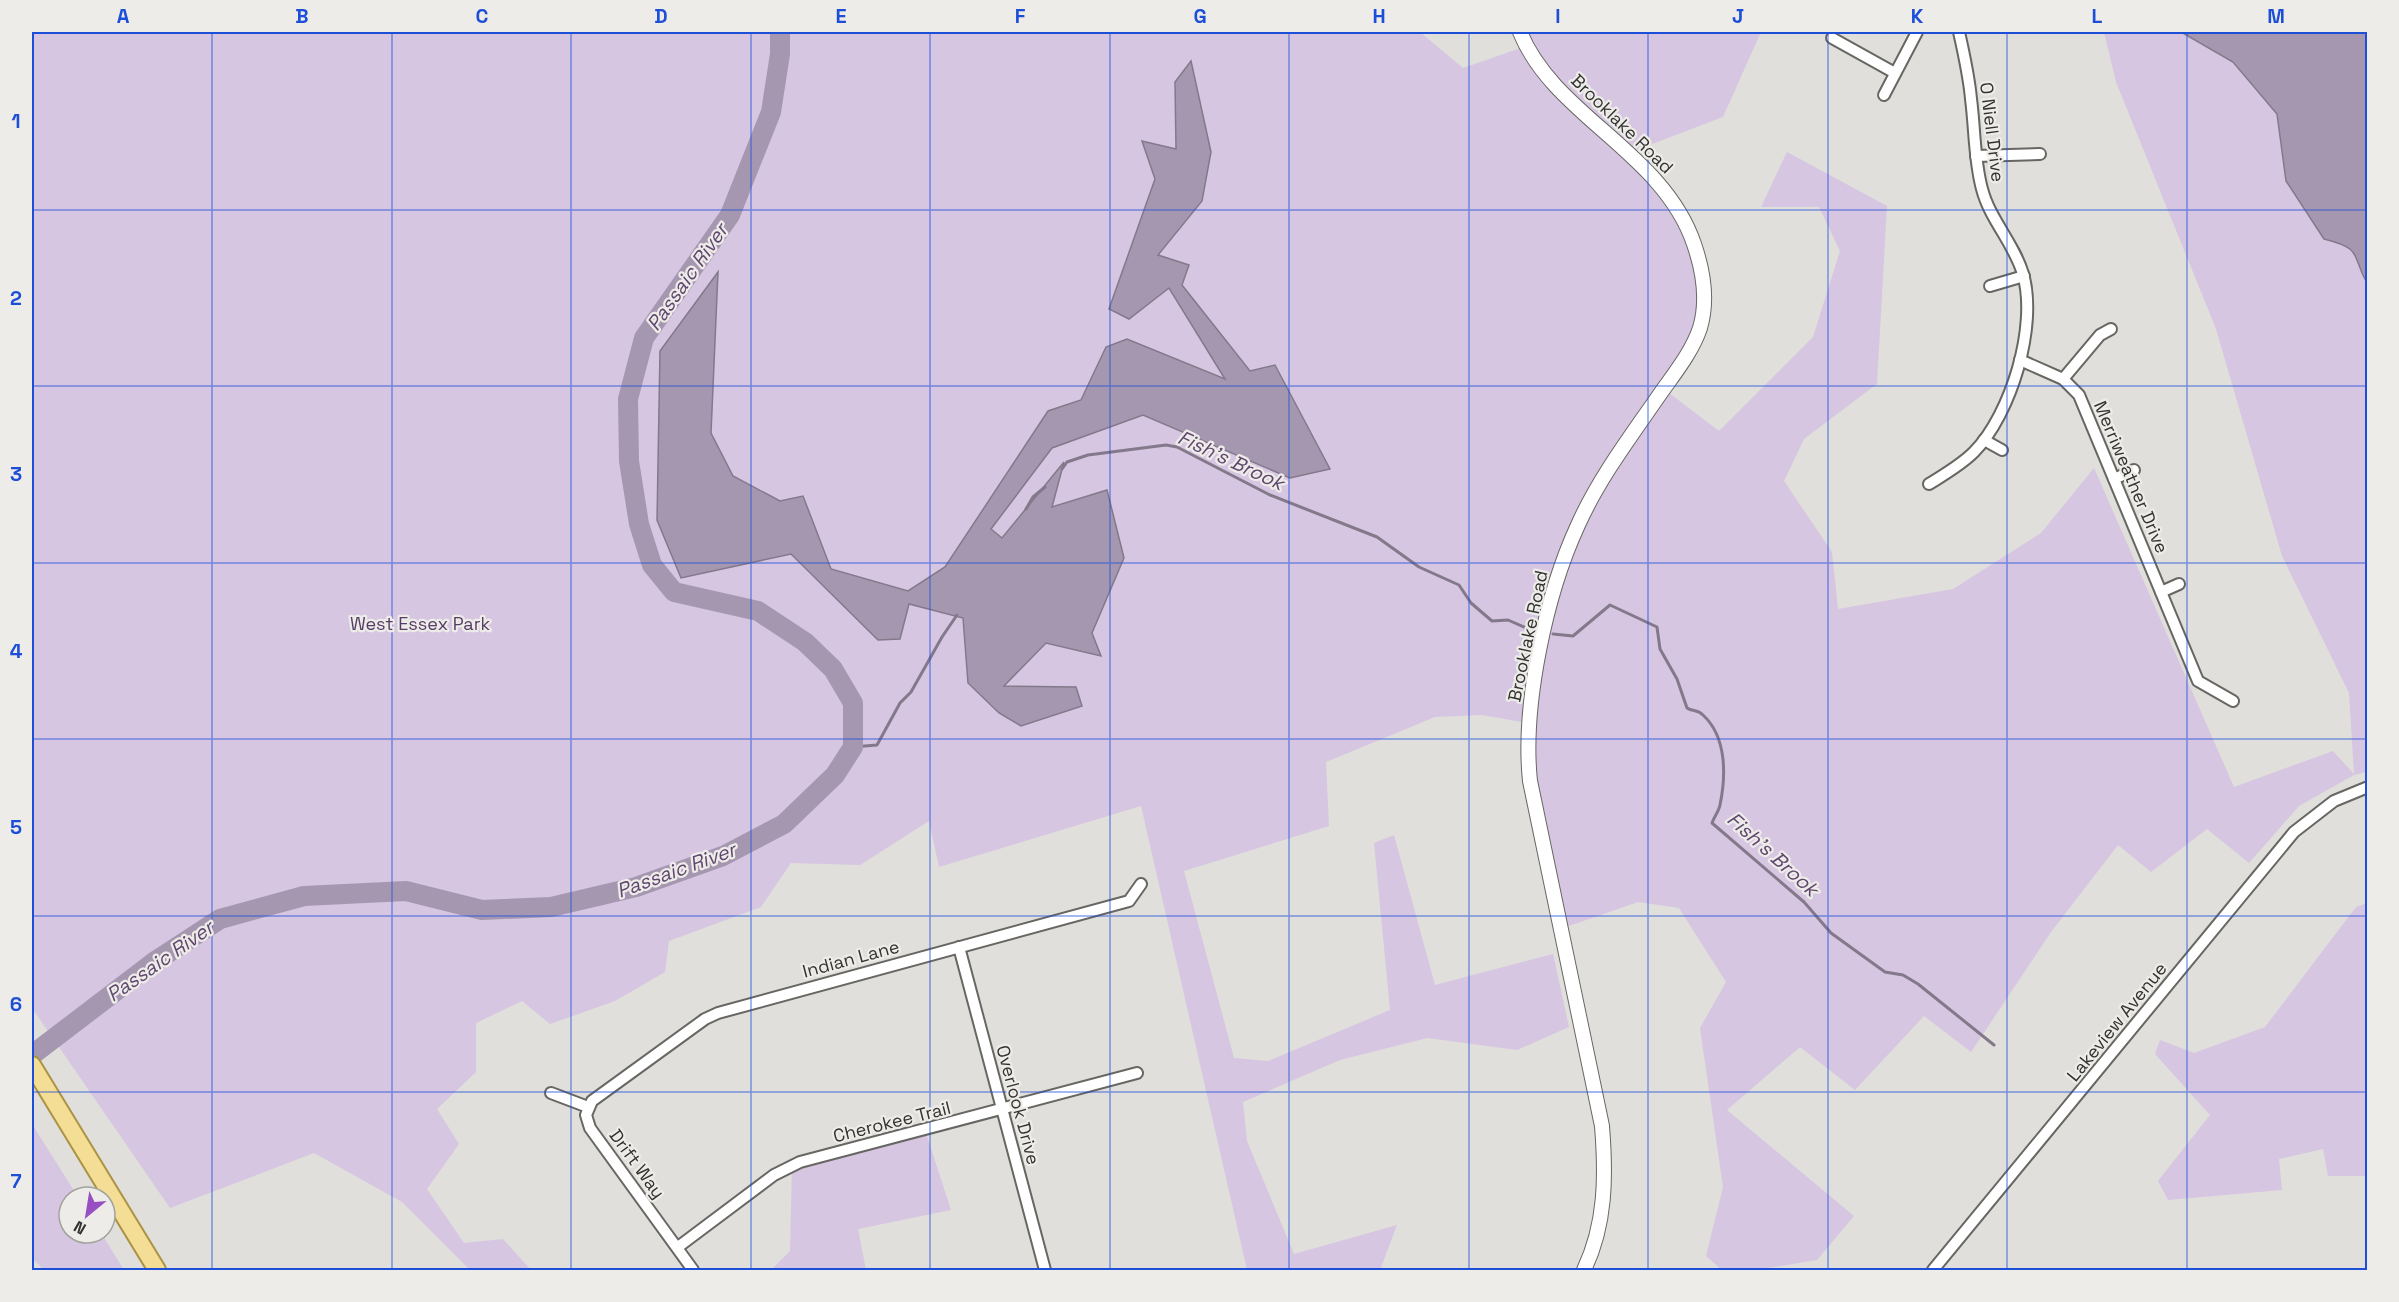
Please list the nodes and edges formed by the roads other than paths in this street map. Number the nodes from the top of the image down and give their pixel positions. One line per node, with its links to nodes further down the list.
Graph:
1 (1520, 32): 34 (street, Brooklake Road)
2 (1917, 32): 5 (street)
3 (1959, 32): 8 (street, O Niell Drive)
4 (1833, 38): 5 (street)
5 (1895, 73): 6 (street)
6 (1884, 94)
7 (2040, 154): 8 (street)
8 (1976, 156): 9 (street, O Niell Drive)
9 (2024, 276): 10 (street); 12 (street, O Niell Drive)
10 (1990, 286)
11 (2111, 329): 13 (street)
12 (2020, 360): 13 (street); 14 (street, O Niell Drive)
13 (2063, 379): 17 (street, Merriweather Drive)
14 (1984, 440): 15 (street); 18 (street, O Niell Drive)
15 (2002, 450)
16 (2134, 471): 17 (street)
17 (2114, 479): 20 (street, Merriweather Drive)
18 (1929, 484)
19 (2179, 584): 20 (street)
20 (2161, 592): 21 (street, Merriweather Drive)
21 (2233, 701)
22 (2367, 788): 35 (street, Lakeview Avenue)
23 (1141, 884): 24 (street, Indian Lane)
24 (959, 947): 28 (street, Indian Lane); 29 (street, Overlook Drive)
25 (32, 1065): 31 (main road)
26 (1137, 1073): 29 (street, Cherokee Trail)
27 (551, 1093): 28 (street)
28 (588, 1107): 30 (street, Drift Way)
29 (1002, 1110): 30 (street, Cherokee Trail); 33 (street, Overlook Drive)
30 (678, 1247): 32 (street, Drift Way)
31 (157, 1270)
32 (693, 1270)
33 (1045, 1270)
34 (1584, 1270)
35 (1933, 1270)

